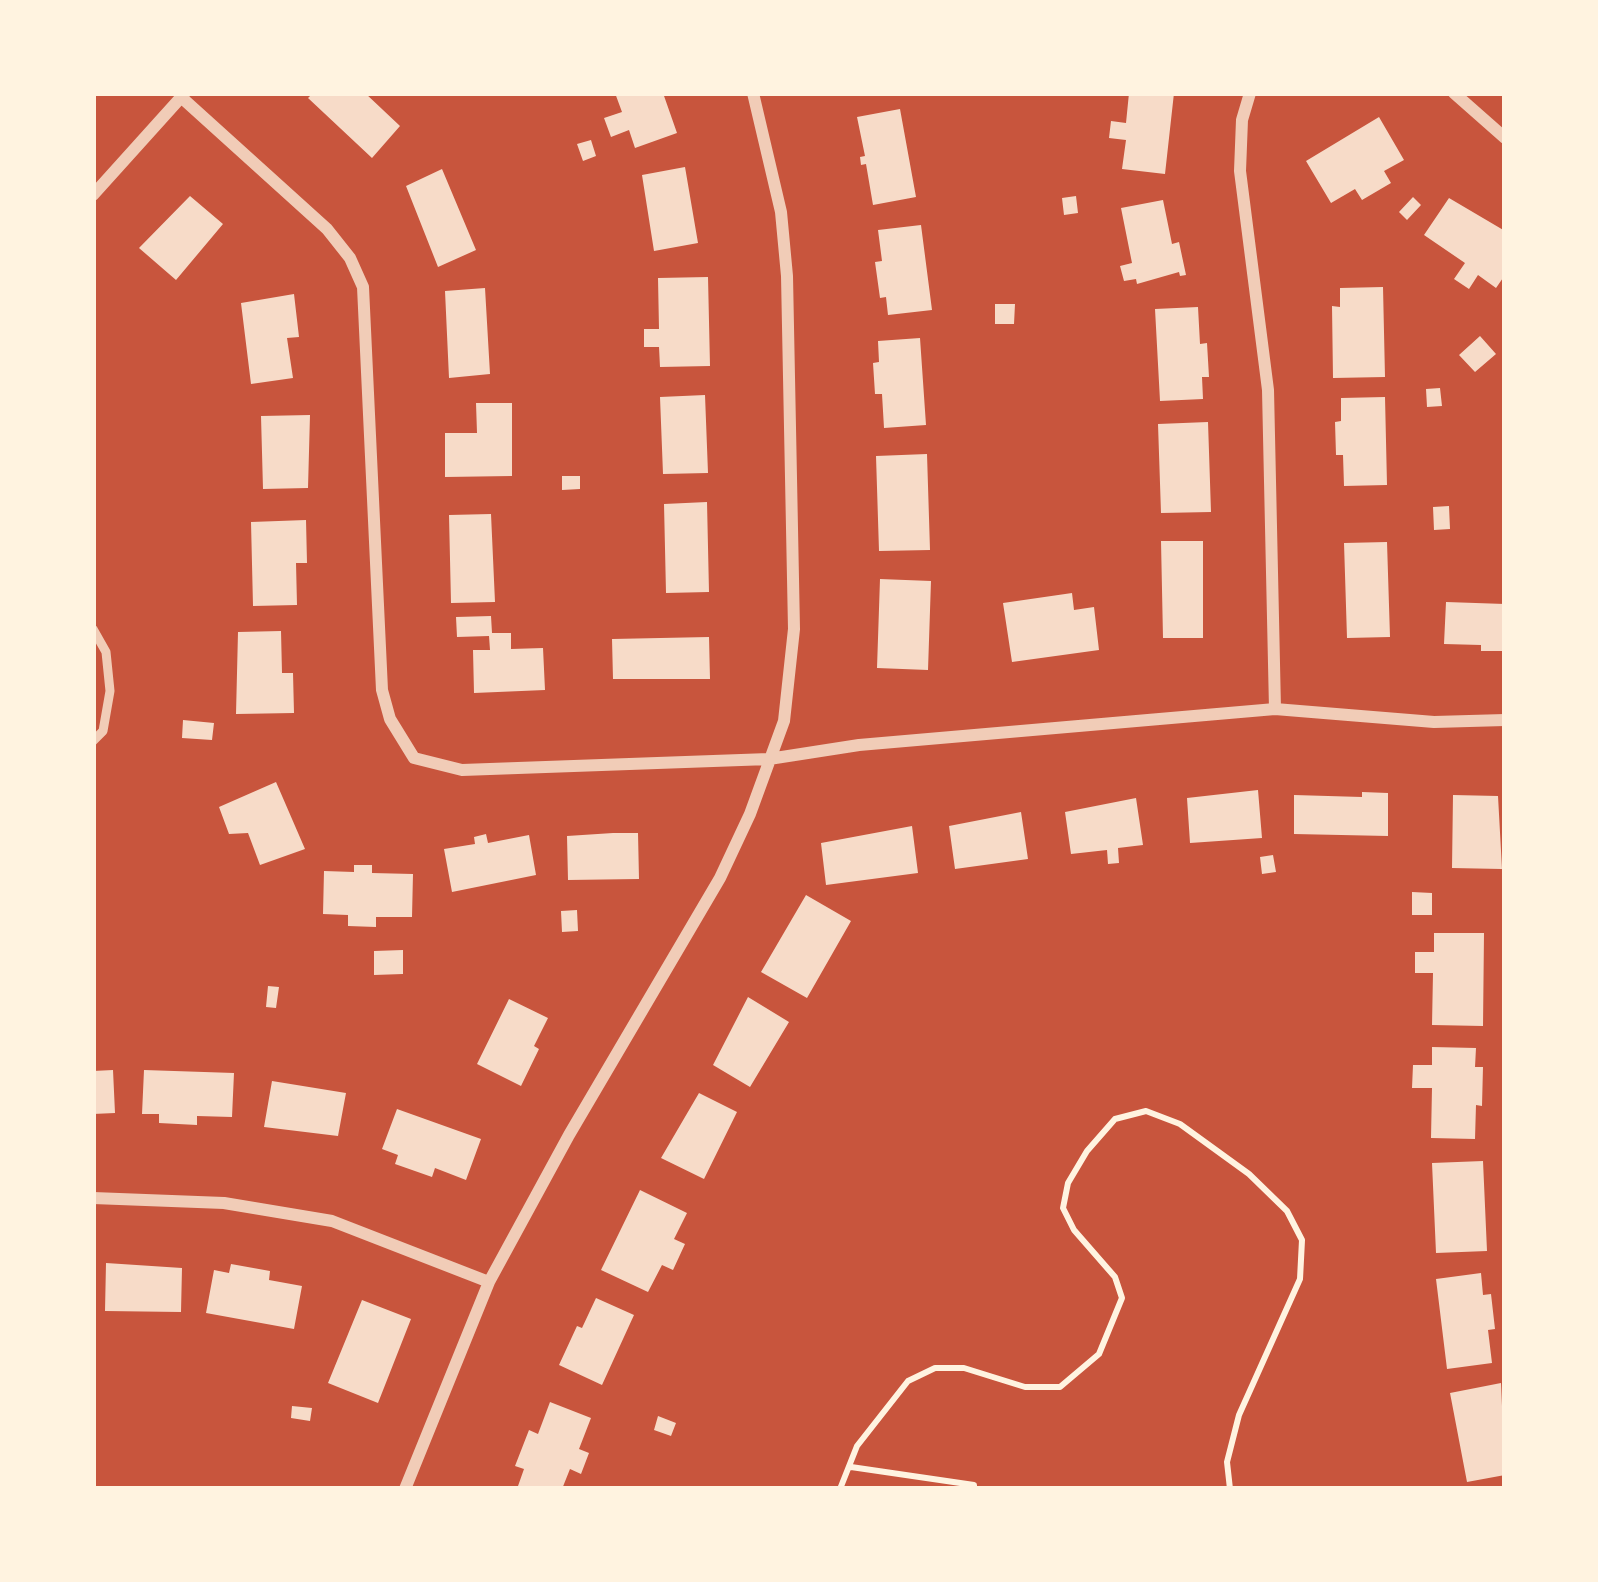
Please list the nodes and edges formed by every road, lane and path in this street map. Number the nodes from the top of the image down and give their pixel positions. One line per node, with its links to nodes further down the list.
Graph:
1 (753, 93): 11 (street)
2 (1250, 93): 8 (street)
3 (1454, 93): 5 (street)
4 (183, 95): 6 (street); 11 (street)
5 (1505, 138)
6 (93, 195)
7 (93, 629): 10 (lane)
8 (1275, 709): 9 (street); 11 (street)
9 (1505, 721)
10 (93, 741)
11 (770, 759): 13 (street)
12 (93, 1198): 13 (street)
13 (489, 1282): 15 (street)
14 (849, 1466): 16 (path); 17 (path); 18 (path)
15 (405, 1489)
16 (839, 1489)
17 (974, 1489)
18 (1230, 1489)

